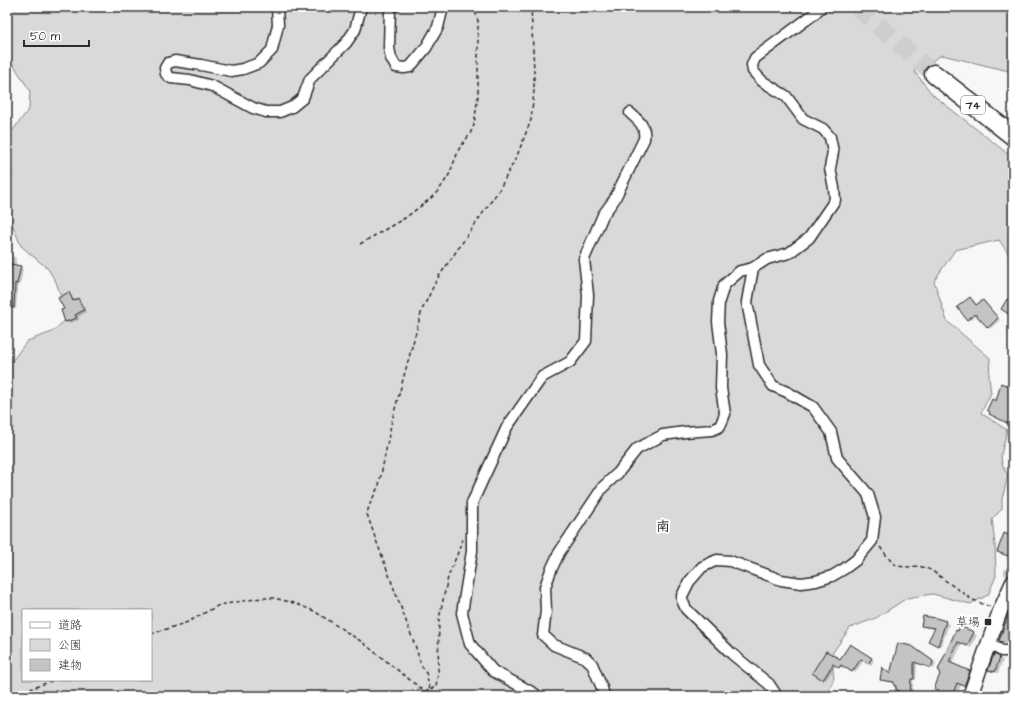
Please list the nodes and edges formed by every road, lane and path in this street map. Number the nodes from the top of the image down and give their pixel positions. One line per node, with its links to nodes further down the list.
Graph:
1 (277, 7): 2 (street)
2 (361, 7)
3 (390, 7): 4 (street)
4 (444, 7)
5 (474, 7): 11 (path)
6 (531, 7): 21 (path)
7 (821, 7): 12 (street)
8 (630, 113): 24 (street)
9 (1013, 129): 10 (highway, 74)
10 (1013, 136)
11 (360, 244)
12 (753, 268): 14 (street); 25 (street)
13 (463, 536): 21 (path)
14 (872, 541): 16 (path); 26 (street)
15 (1013, 582): 16 (street)
16 (1000, 612): 18 (street)
17 (152, 634): 21 (path)
18 (989, 644): 19 (street); 27 (street)
19 (1013, 651)
20 (51, 681): 22 (path)
21 (430, 690): 23 (path)
22 (9, 696)
23 (430, 696)
24 (536, 696)
25 (604, 696)
26 (777, 696)
27 (970, 696)

